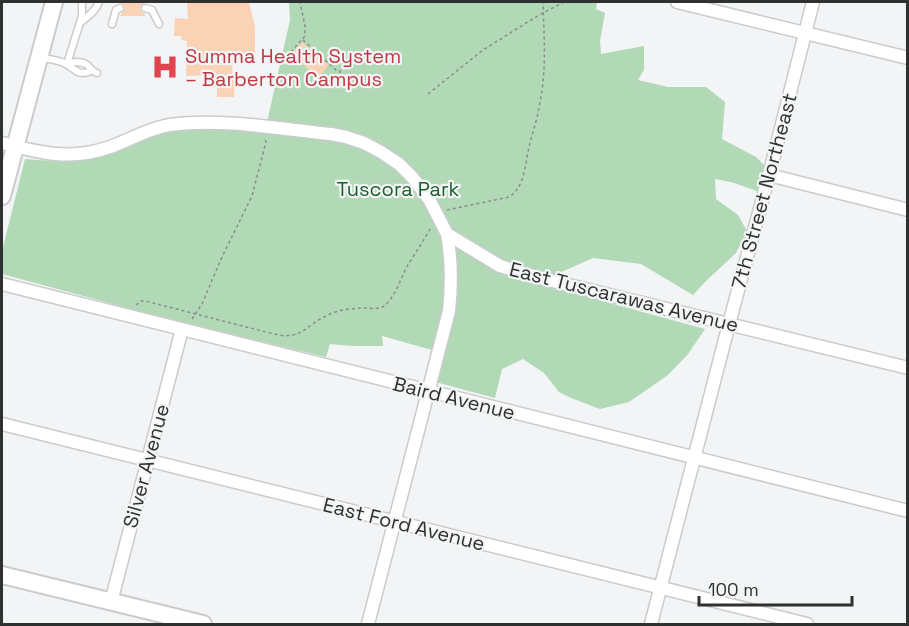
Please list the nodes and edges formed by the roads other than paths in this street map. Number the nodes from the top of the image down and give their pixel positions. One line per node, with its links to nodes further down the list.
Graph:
1 (54, 2): 12 (main road)
2 (82, 2): 8 (lane)
3 (99, 2): 8 (lane)
4 (677, 2): 11 (street)
5 (813, 2): 11 (street, 7th Street Northeast)
6 (145, 8): 10 (lane)
7 (120, 9): 9 (lane)
8 (79, 23): 14 (lane)
9 (112, 24)
10 (159, 24)
11 (805, 33): 13 (street); 17 (street, 7th Street Northeast)
12 (39, 57): 14 (lane); 16 (main road)
13 (908, 58)
14 (67, 64): 15 (lane)
15 (94, 72)
16 (8, 145): 18 (main road); 20 (street)
17 (769, 175): 19 (street); 22 (street, 7th Street Northeast)
18 (2, 196)
19 (908, 210)
20 (447, 234): 22 (street, East Tuscarawas Avenue); 25 (street)
21 (2, 285): 23 (street, Baird Avenue)
22 (729, 324): 24 (street, East Tuscarawas Avenue); 27 (street, 7th Street Northeast)
23 (184, 330): 25 (street, Baird Avenue); 28 (street, Silver Avenue)
24 (908, 368)
25 (428, 391): 27 (street, Baird Avenue); 30 (street)
26 (2, 424): 28 (street, East Ford Avenue)
27 (694, 458): 29 (street, Baird Avenue); 32 (street, 7th Street Northeast)
28 (147, 460): 30 (street, East Ford Avenue); 33 (street, Silver Avenue)
29 (908, 511)
30 (394, 522): 32 (street, East Ford Avenue); 35 (street)
31 (2, 575): 33 (main road)
32 (661, 588): 36 (street, 7th Street Northeast); 37 (street, East Ford Avenue)
33 (111, 603): 34 (main road)
34 (203, 624)
35 (368, 624)
36 (651, 624)
37 (807, 624)

